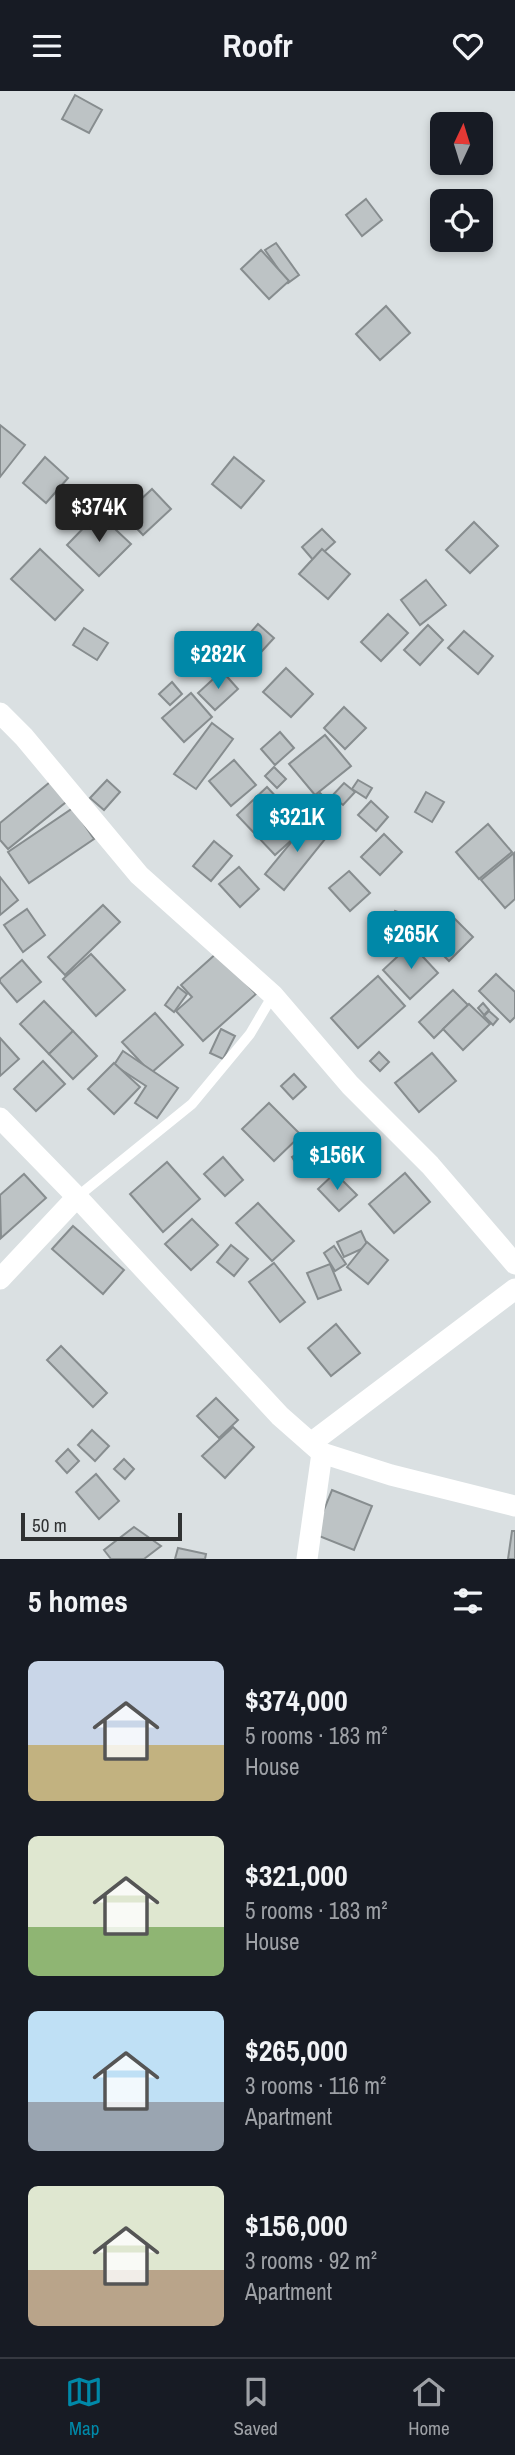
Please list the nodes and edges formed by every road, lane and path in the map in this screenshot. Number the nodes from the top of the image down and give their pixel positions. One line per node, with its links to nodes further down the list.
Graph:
1 (0, 713): 2 (street)
2 (273, 995): 4 (lane); 5 (street)
3 (0, 1118): 4 (street)
4 (77, 1197): 6 (street); 8 (street)
5 (515, 1264)
6 (0, 1279)
7 (515, 1289): 8 (street)
8 (317, 1448): 9 (street); 10 (street)
9 (515, 1506)
10 (307, 1559)

